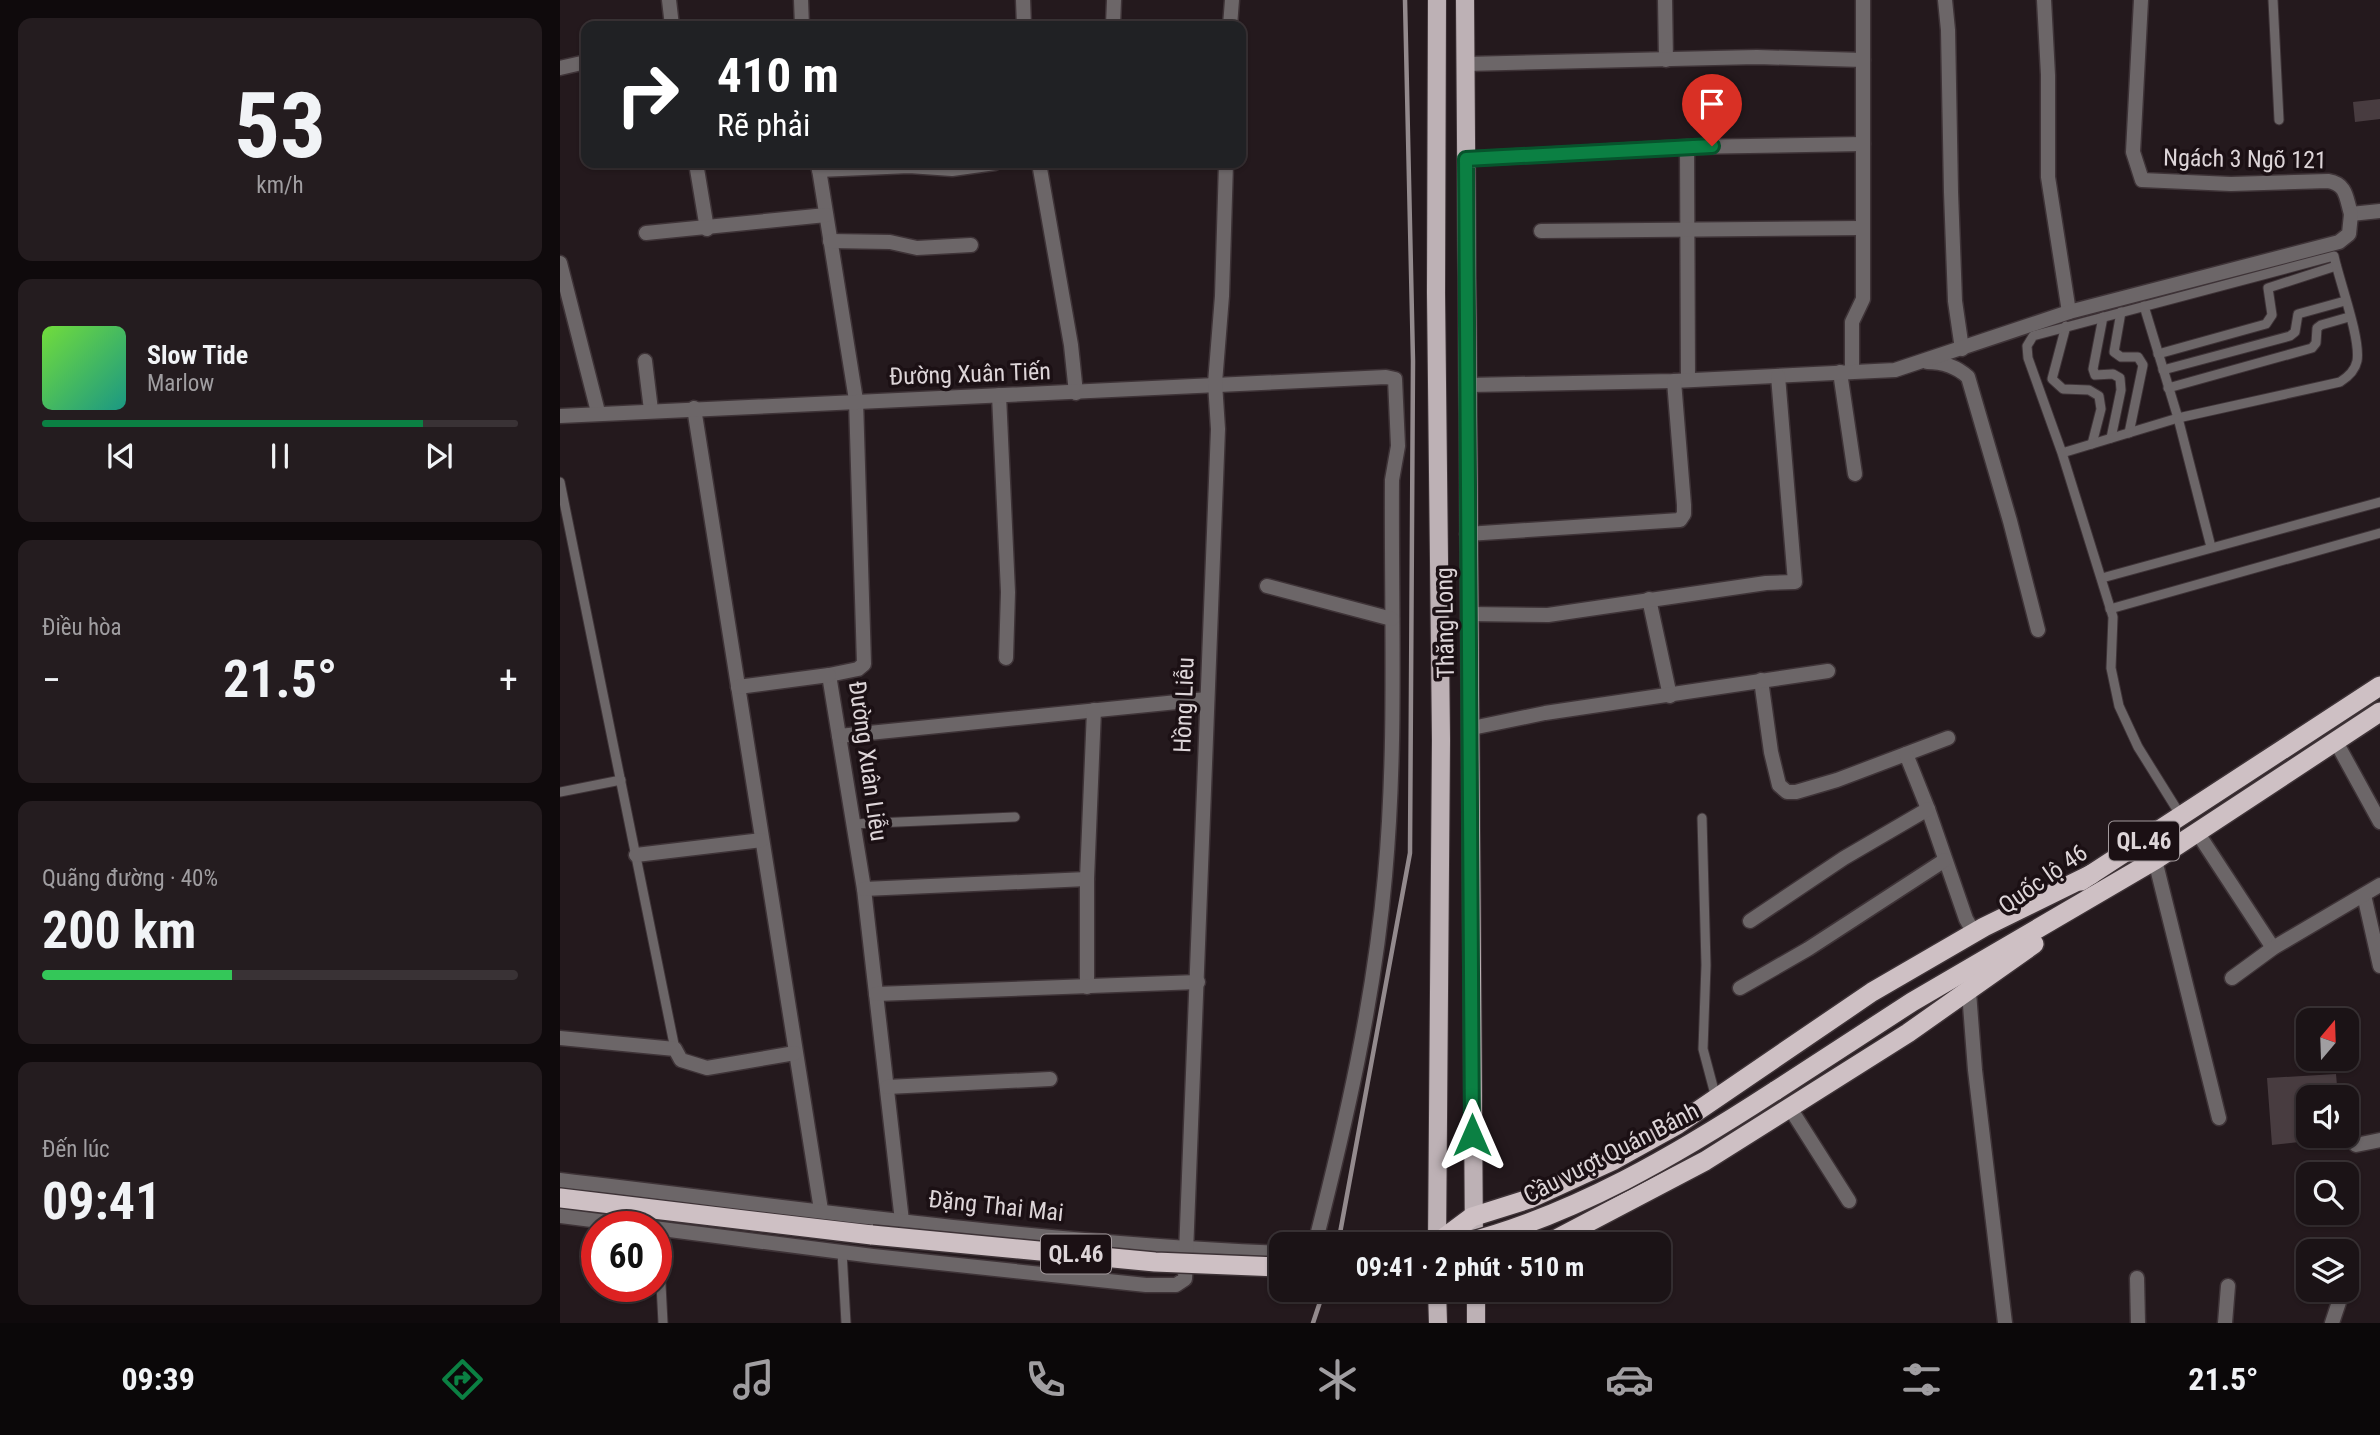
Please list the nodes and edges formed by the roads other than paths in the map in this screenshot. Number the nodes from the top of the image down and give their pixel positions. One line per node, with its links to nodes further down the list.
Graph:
1 (669, 0): 14 (street)
2 (801, 0): 15 (street)
3 (1023, 0): 16 (street)
4 (1114, 0): 17 (street)
5 (1232, 0): 18 (street)
6 (1437, 0): 81 (main road, Thăng Long)
7 (1465, 0): 22 (main road, Thăng Long)
8 (1665, 0): 19 (street)
9 (1863, 0): 20 (street)
10 (1945, 0): 52 (street)
11 (2044, 0): 51 (street)
12 (2141, 0): 35 (street, Ngách 3 Ngõ 121)
13 (2273, 0): 24 (lane)
14 (671, 21)
15 (802, 21)
16 (1024, 21)
17 (1113, 21)
18 (1230, 21)
19 (1666, 60): 20 (street); 22 (street)
20 (1863, 60): 25 (street)
21 (581, 63): 23 (street)
22 (1466, 64): 27 (main road, Thăng Long)
23 (560, 68)
24 (2278, 120)
25 (1863, 144): 26 (street); 37 (street)
26 (1687, 147): 27 (street); 39 (street)
27 (1466, 159): 61 (main road, Thăng Long)
28 (697, 168): 38 (street)
29 (818, 168): 36 (street, Đường Xuân Liễu)
30 (938, 168): 31 (street)
31 (959, 168)
32 (1040, 168): 63 (street)
33 (1226, 168): 60 (street, Hồng Liễu)
34 (2380, 211): 35 (street)
35 (2351, 214): 51 (street)
36 (826, 215): 38 (street); 42 (street, Đường Xuân Liễu)
37 (1861, 228): 39 (street); 57 (street)
38 (707, 229): 41 (street)
39 (1688, 229): 40 (street); 59 (street)
40 (1541, 231)
41 (646, 233)
42 (830, 241): 43 (street); 65 (street, Đường Xuân Liễu)
43 (971, 245)
44 (560, 263): 68 (street)
45 (2336, 266): 46 (lane); 47 (lane); 53 (lane)
46 (2345, 301): 50 (lane); 56 (lane)
47 (2144, 306): 48 (lane); 53 (lane)
48 (2122, 312): 49 (lane); 71 (lane)
49 (2103, 317): 51 (lane); 72 (lane)
50 (2349, 317): 62 (lane); 70 (lane)
51 (2068, 319): 52 (street); 73 (lane); 74 (lane)
52 (1962, 349): 55 (street)
53 (2158, 354): 56 (lane)
54 (645, 361): 67 (street)
55 (1919, 362): 57 (street); 90 (street)
56 (2163, 370): 62 (lane)
57 (1846, 372): 58 (street); 75 (street)
58 (1779, 376): 59 (street); 86 (street)
59 (1681, 380): 61 (street); 79 (street)
60 (1215, 383): 63 (street, Đường Xuân Tiến); 89 (street, Đường Xuân Tiến); 98 (street, Hồng Liễu)
61 (1468, 385): 79 (main road, Thăng Long)
62 (2168, 388): 70 (lane)
63 (1076, 393): 64 (street, Đường Xuân Tiến)
64 (999, 395): 65 (street, Đường Xuân Tiến); 91 (street)
65 (856, 400): 66 (street, Đường Xuân Tiến); 93 (street, Đường Xuân Liễu)
66 (694, 408): 67 (street, Đường Xuân Tiến); 96 (street)
67 (651, 410): 68 (street, Đường Xuân Tiến)
68 (598, 412): 69 (street, Đường Xuân Tiến)
69 (560, 416)
70 (2178, 418): 71 (lane); 83 (lane)
71 (2129, 433): 72 (lane)
72 (2111, 438): 73 (lane)
73 (2092, 444): 74 (lane)
74 (2062, 453): 84 (lane)
75 (1855, 474)
76 (560, 482): 80 (lane)
77 (2380, 502): 83 (lane)
78 (2380, 533): 87 (lane)
79 (1467, 534): 81 (main road); 88 (main road, Thăng Long)
80 (571, 535): 82 (lane); 106 (lane)
81 (1438, 535): 157 (main road, Thăng Long)
82 (560, 537)
83 (2211, 547): 84 (lane)
84 (2102, 578): 87 (lane)
85 (1267, 586): 89 (street)
86 (1649, 599): 88 (street); 97 (street)
87 (2110, 609): 110 (lane)
88 (1469, 614): 101 (main road, Thăng Long)
89 (1392, 618): 156 (street)
90 (2038, 630)
91 (1006, 658)
92 (1828, 671): 94 (street)
93 (829, 675): 96 (street); 102 (street, Đường Xuân Liễu)
94 (1761, 680): 97 (street); 105 (street)
95 (2380, 686): 110 (highway, Quốc lộ 46 / QL.46)
96 (738, 687): 115 (street)
97 (1670, 696): 101 (street)
98 (1207, 699): 99 (street); 130 (street, Hồng Liễu)
99 (1094, 710): 102 (street); 120 (street)
100 (2380, 712): 104 (highway, Quốc lộ 46 / QL.46)
101 (1472, 728): 152 (main road, Thăng Long)
102 (839, 736): 113 (street, Đường Xuân Liễu)
103 (1948, 738): 105 (street)
104 (2336, 740): 112 (street); 114 (highway, Quốc lộ 46 / QL.46)
105 (1906, 754): 108 (street)
106 (621, 780): 107 (lane); 116 (lane)
107 (560, 792)
108 (1928, 809): 117 (street); 125 (street)
109 (1016, 817): 113 (lane)
110 (2182, 817): 114 (highway); 119 (highway, Quốc lộ 46 / QL.46)
111 (1702, 818): 142 (lane)
112 (2380, 822)
113 (852, 824): 122 (street, Đường Xuân Liễu)
114 (2197, 832): 118 (highway, Quốc lộ 46 / QL.46); 127 (street)
115 (762, 840): 116 (street); 138 (street)
116 (636, 855): 137 (lane)
117 (1945, 860): 126 (street); 132 (street)
118 (2155, 860): 124 (highway, Quốc lộ 46 / QL.46); 144 (street)
119 (2092, 874): 126 (highway); 135 (highway, Quốc lộ 46 / QL.46)
120 (1087, 879): 122 (street); 131 (street)
121 (2380, 885): 123 (street)
122 (864, 889): 134 (street, Đường Xuân Liễu)
123 (2364, 895): 127 (street); 128 (street)
124 (2090, 899): 133 (highway); 135 (highway, Quốc lộ 46 / QL.46)
125 (1750, 921)
126 (1974, 933): 142 (highway)
127 (2273, 948): 129 (street)
128 (2380, 966)
129 (2232, 978)
130 (1198, 982): 131 (street); 163 (street, Hồng Liễu)
131 (1087, 987): 134 (street)
132 (1740, 988)
133 (1969, 992): 143 (highway); 178 (street)
134 (876, 994): 140 (street, Đường Xuân Liễu)
135 (1912, 1002): 141 (highway, Quốc lộ 46 / QL.46)
136 (560, 1038): 137 (street)
137 (675, 1049): 138 (street)
138 (795, 1053): 150 (street)
139 (1050, 1079): 140 (street)
140 (887, 1087): 154 (street, Đường Xuân Liễu)
141 (1775, 1091): 160 (highway, Cầu vượt Quán Bánh / QL.46, bridge)
142 (1716, 1098): 152 (highway)
143 (1790, 1108): 149 (street); 161 (highway)
144 (2219, 1118)
145 (2380, 1140): 146 (street)
146 (2359, 1144)
147 (560, 1180): 150 (street, Đặng Thai Mai)
148 (560, 1198): 166 (highway, QL.46, bridge)
149 (1849, 1201)
150 (821, 1210): 154 (street, Đặng Thai Mai)
151 (560, 1216): 153 (street)
152 (1472, 1217): 158 (highway); 159 (main road, Thăng Long)
153 (581, 1218)
154 (902, 1221): 162 (street, Đặng Thai Mai)
155 (672, 1229): 164 (street)
156 (1318, 1232)
157 (1437, 1232)
158 (1453, 1232)
159 (1473, 1232)
160 (1498, 1232)
161 (1570, 1232)
162 (1079, 1240): 163 (street, Đặng Thai Mai); 167 (street)
163 (1188, 1249): 165 (street, Đặng Thai Mai); 167 (street)
164 (842, 1252): 167 (street); 175 (lane)
165 (1269, 1252)
166 (1269, 1267)
167 (1075, 1277)
168 (2137, 1278): 179 (street)
169 (2228, 1286): 180 (street)
170 (662, 1302): 174 (lane)
171 (1437, 1302): 176 (main road)
172 (1476, 1302): 177 (main road)
173 (2339, 1302): 181 (street)
174 (663, 1323)
175 (846, 1323)
176 (1438, 1323)
177 (1476, 1323)
178 (2005, 1323)
179 (2138, 1323)
180 (2225, 1323)
181 (2332, 1323)

